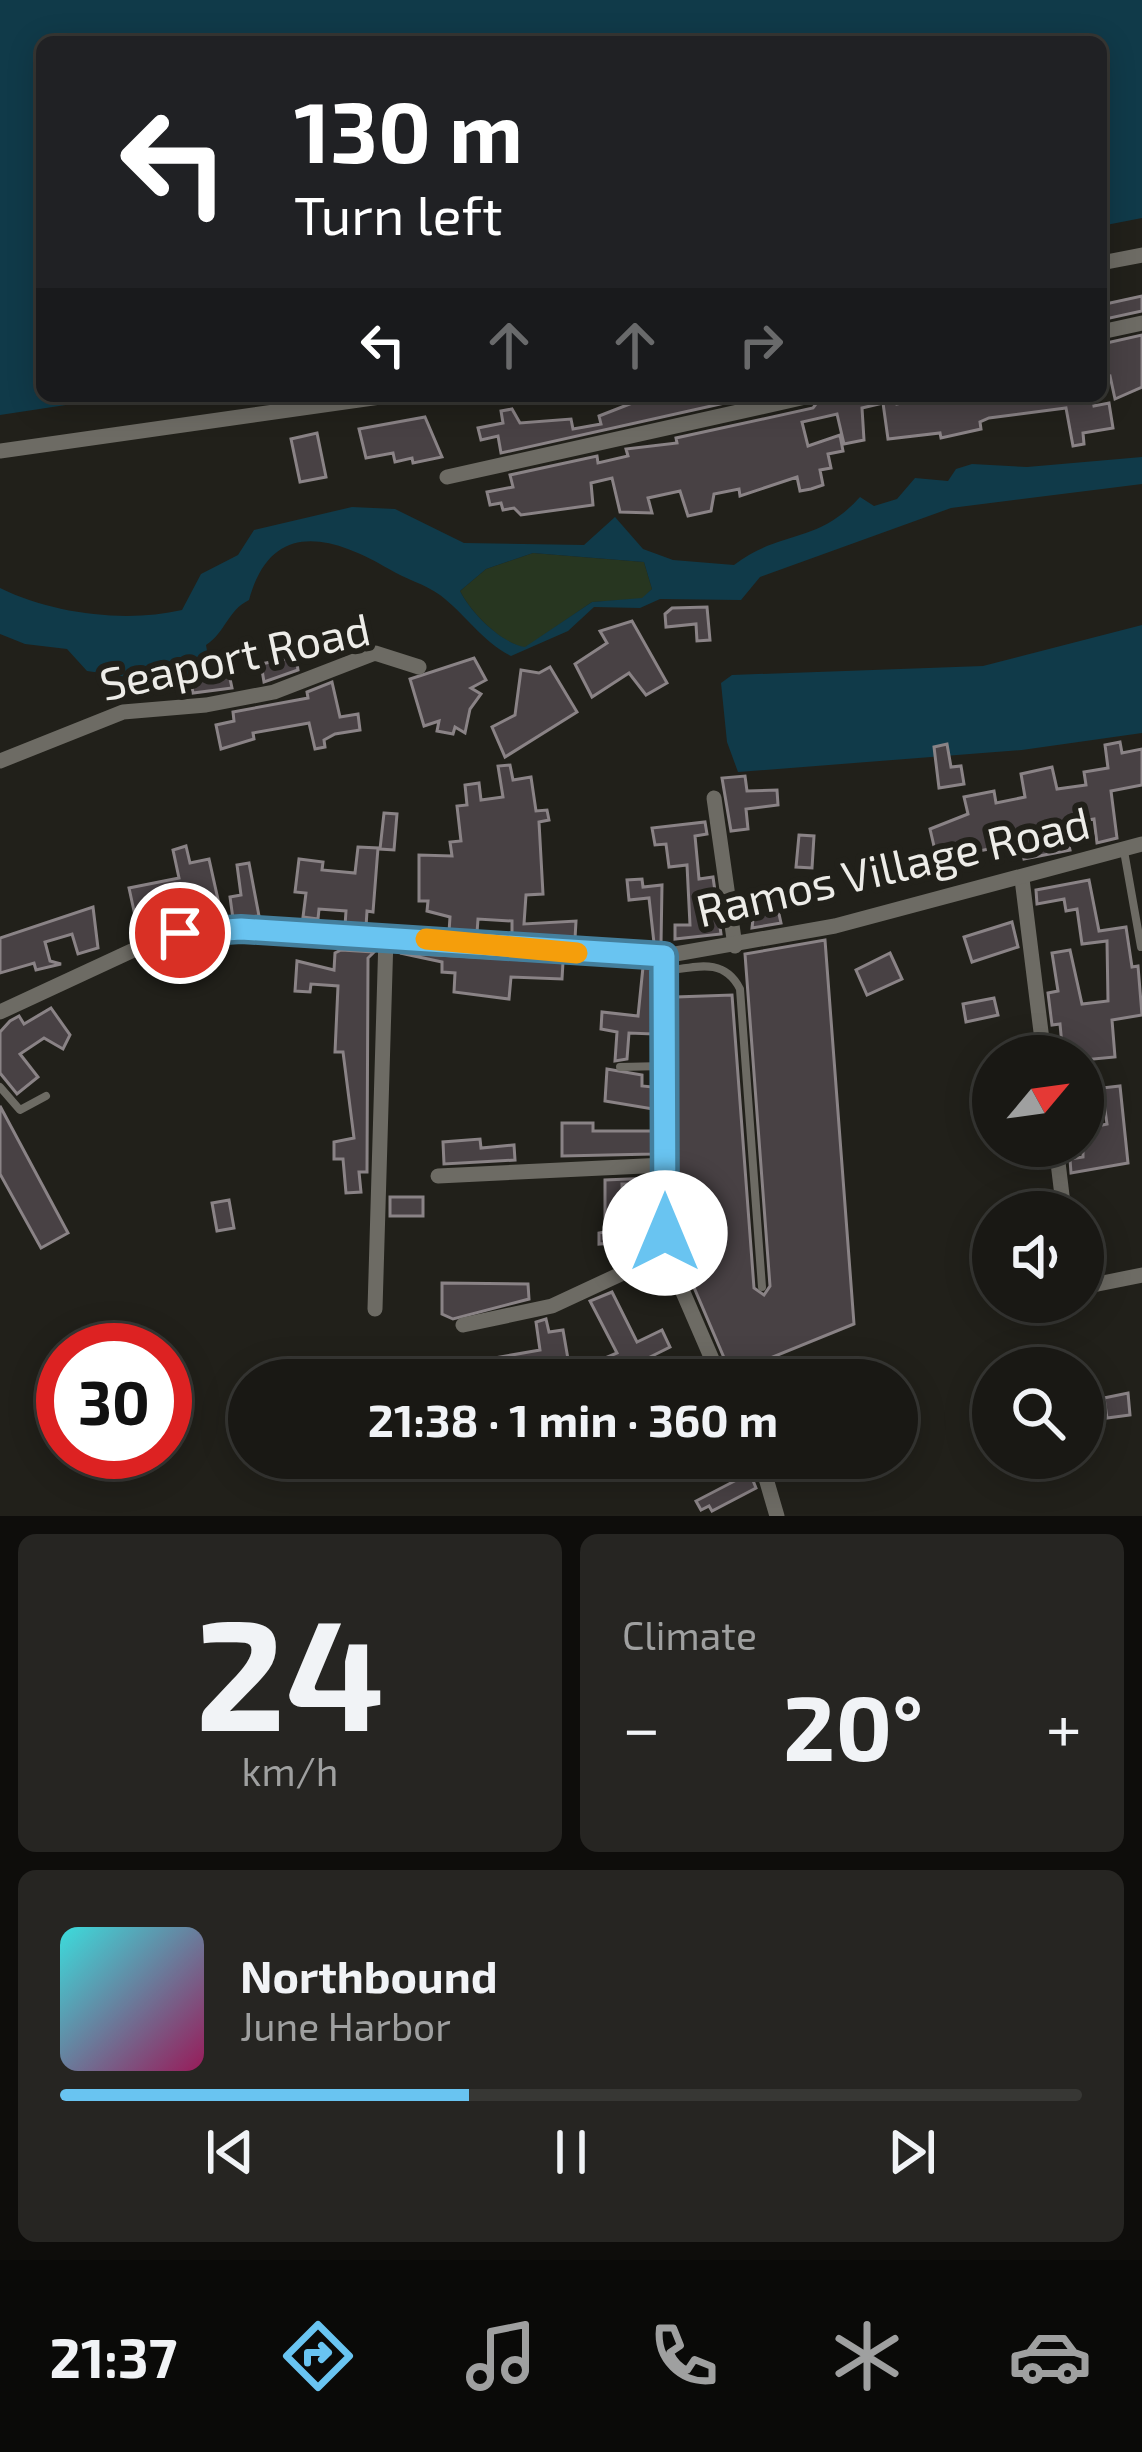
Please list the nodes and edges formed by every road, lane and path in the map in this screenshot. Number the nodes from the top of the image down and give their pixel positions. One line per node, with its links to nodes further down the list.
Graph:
1 (1142, 255): 2 (street)
2 (1107, 262)
3 (1142, 323): 4 (street)
4 (1107, 331)
5 (345, 402): 7 (street)
6 (783, 402): 8 (street)
7 (0, 451)
8 (447, 477)
9 (419, 667): 10 (street, Seaport Road)
10 (0, 761)
11 (714, 798): 16 (street)
12 (1142, 844): 13 (street, Ramos Village Road)
13 (1124, 849): 14 (street, Ramos Village Road); 17 (lane)
14 (1022, 879): 16 (street, Ramos Village Road); 20 (street)
15 (386, 938): 18 (street); 19 (street); 31 (street)
16 (735, 946): 18 (street, Ramos Village Road)
17 (1141, 947)
18 (664, 963): 21 (street, Ramos Village Road); 30 (lane)
19 (0, 1012)
20 (1041, 1035)
21 (665, 1066): 22 (lane); 25 (street, Ramos Village Road)
22 (620, 1067)
23 (0, 1087): 24 (lane)
24 (46, 1096)
25 (665, 1166): 26 (street); 27 (street, Ramos Village Road)
26 (438, 1176)
27 (666, 1253): 32 (street); 33 (street, Ramos Village Road)
28 (1142, 1275): 29 (street)
29 (1104, 1283)
30 (762, 1287)
31 (375, 1309)
32 (463, 1325)
33 (712, 1359)
34 (767, 1479): 35 (street)
35 (778, 1516)

